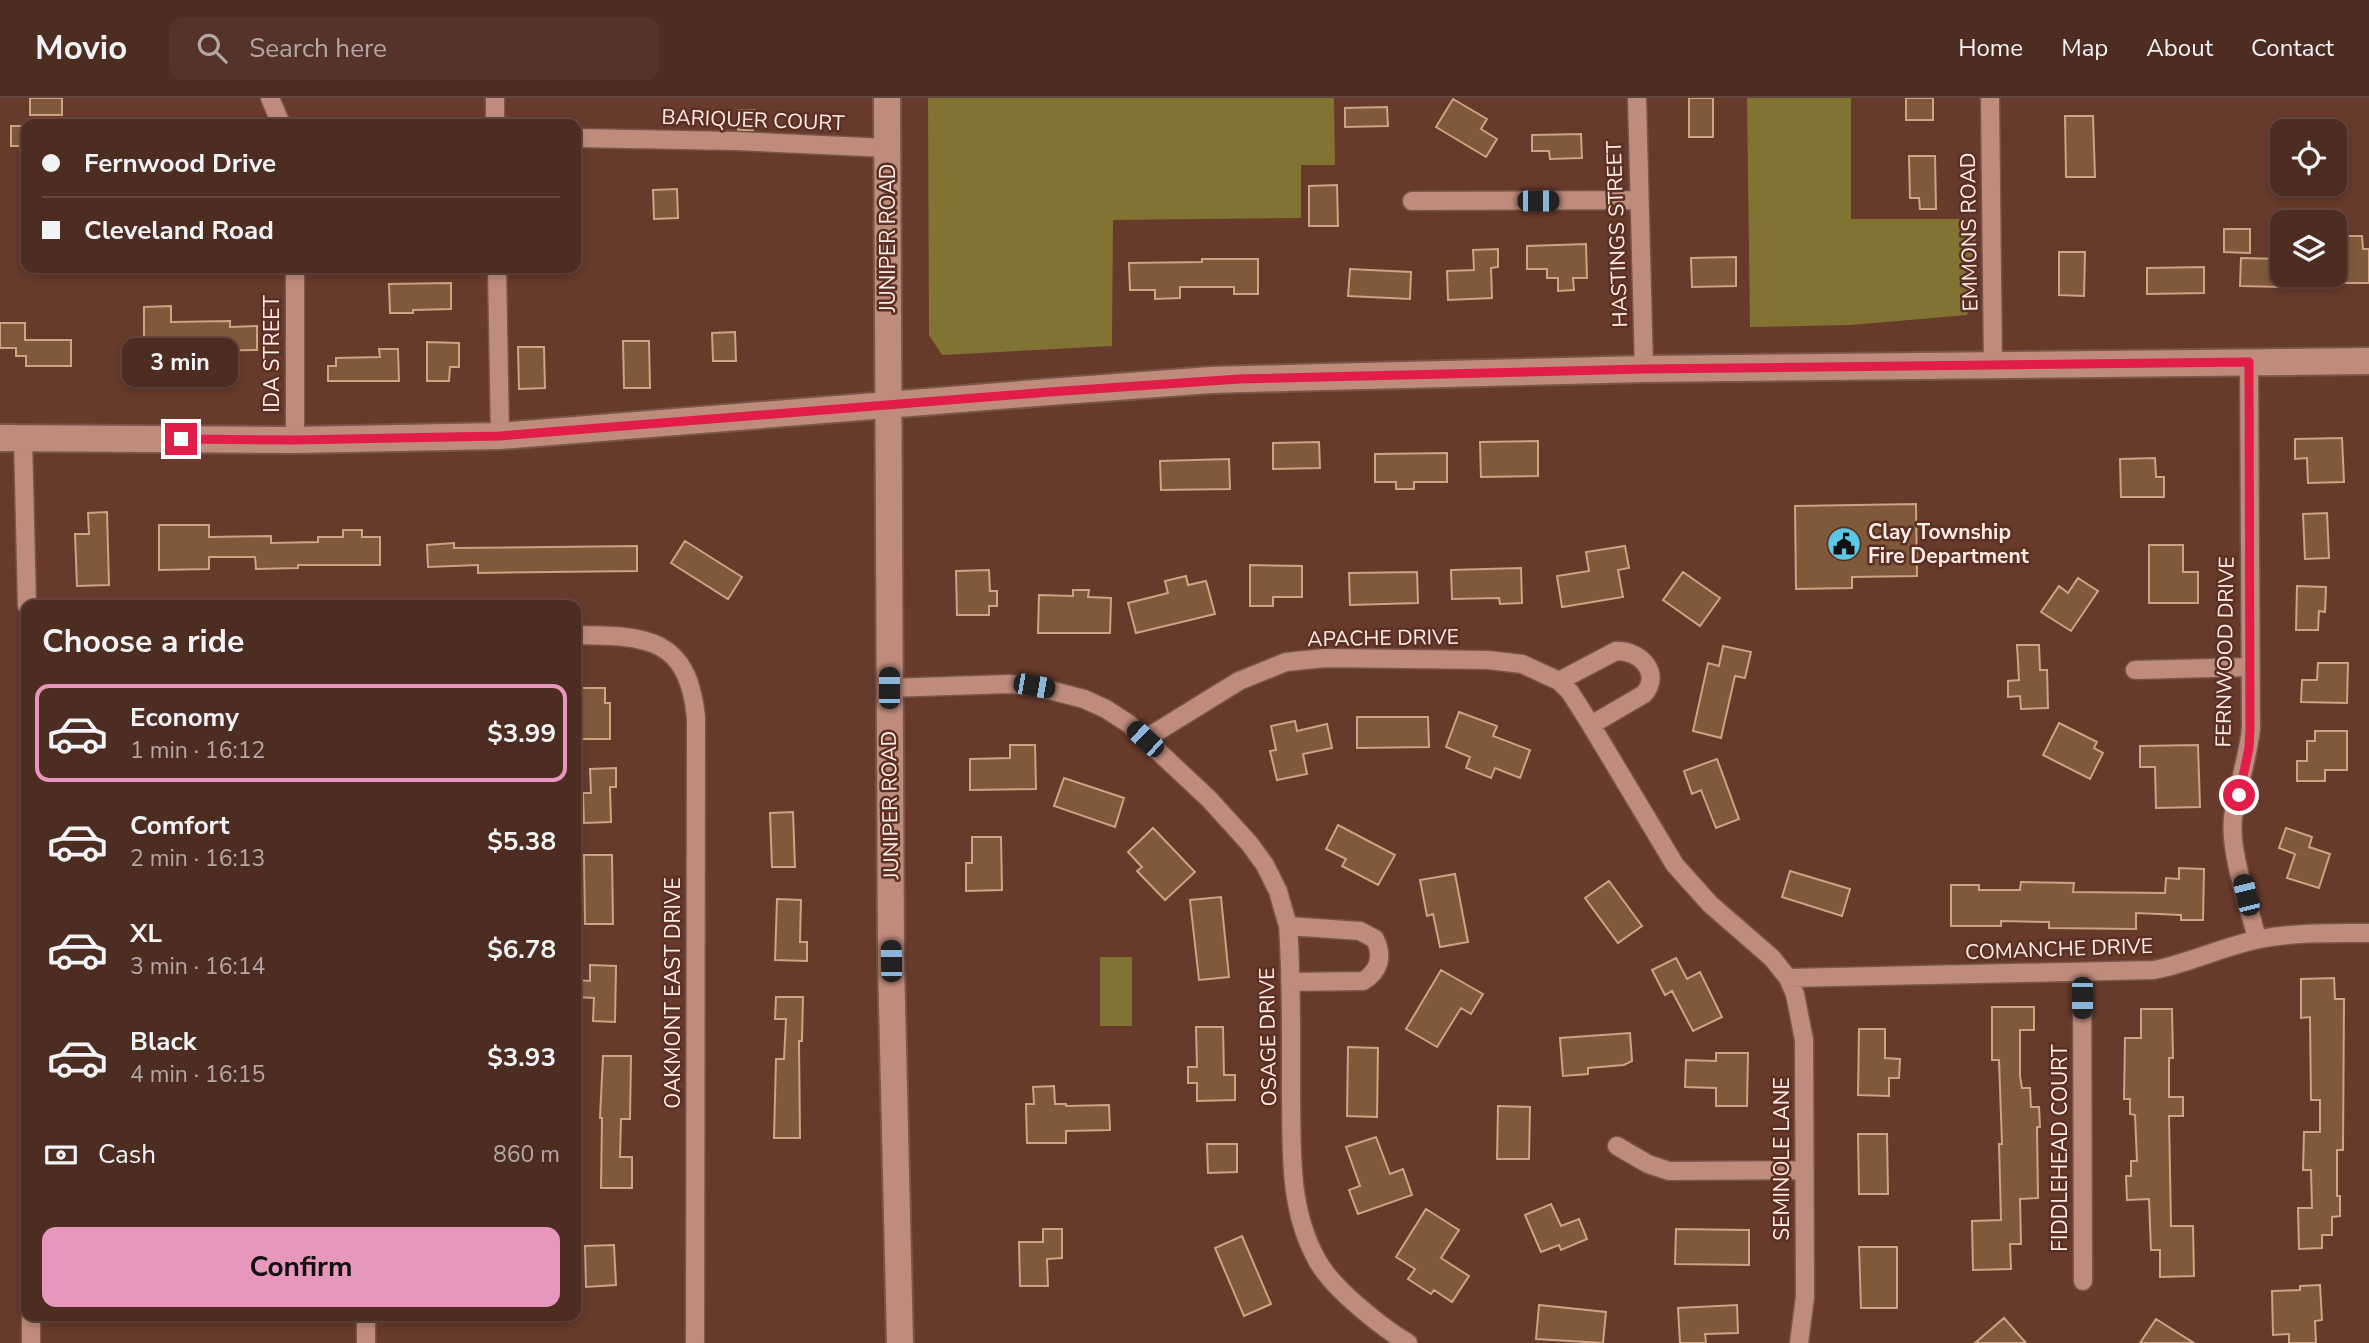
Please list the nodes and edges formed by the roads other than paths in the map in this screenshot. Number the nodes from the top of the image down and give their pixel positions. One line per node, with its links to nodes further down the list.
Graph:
1 (271, 98): 6 (street)
2 (495, 98): 7 (street)
3 (887, 98): 9 (main road, JUNIPER ROAD)
4 (1637, 98): 10 (street, HASTINGS STREET)
5 (1990, 98): 16 (street, EMMONS ROAD)
6 (279, 119)
7 (495, 119)
8 (581, 138): 9 (street, BARIQUER COURT)
9 (887, 148): 18 (main road, JUNIPER ROAD)
10 (1639, 200): 11 (street); 17 (street, HASTINGS STREET)
11 (1412, 201)
12 (295, 273): 21 (street, IDA STREET)
13 (497, 273): 19 (street)
14 (2369, 360): 15 (main road)
15 (2249, 362): 16 (main road); 24 (street, FERNWOOD DRIVE)
16 (1993, 365): 17 (main road)
17 (1644, 369): 18 (main road)
18 (888, 404): 19 (main road); 27 (main road, JUNIPER ROAD)
19 (500, 436): 21 (main road)
20 (11, 438): 21 (main road); 22 (street)
21 (295, 440)
22 (26, 600)
23 (581, 635): 43 (street, OAKMONT EAST DRIVE)
24 (2250, 667): 25 (street); 32 (street, FERNWOOD DRIVE)
25 (2135, 670)
26 (1559, 681): 28 (street, APACHE DRIVE); 28 (street); 29 (street, APACHE DRIVE)
27 (889, 688): 29 (street); 44 (main road, JUNIPER ROAD)
28 (1591, 725): 34 (street, APACHE DRIVE)
29 (1145, 739): 30 (street, OSAGE DRIVE)
30 (1288, 926): 35 (street, OSAGE DRIVE); 35 (street)
31 (2369, 933): 32 (street, COMANCHE DRIVE)
32 (2257, 939): 33 (street, COMANCHE DRIVE)
33 (2082, 973): 34 (street, COMANCHE DRIVE); 38 (street, FIDDLEHEAD COURT)
34 (1787, 978): 37 (street, SEMINOLE LANE)
35 (1290, 982): 45 (street, OSAGE DRIVE)
36 (1617, 1146): 37 (street)
37 (1804, 1170): 46 (street, SEMINOLE LANE)
38 (2083, 1281)
39 (32, 1321): 41 (street)
40 (366, 1321): 42 (street)
41 (31, 1343)
42 (366, 1343)
43 (695, 1343)
44 (900, 1343)
45 (1408, 1343)
46 (1799, 1343)

